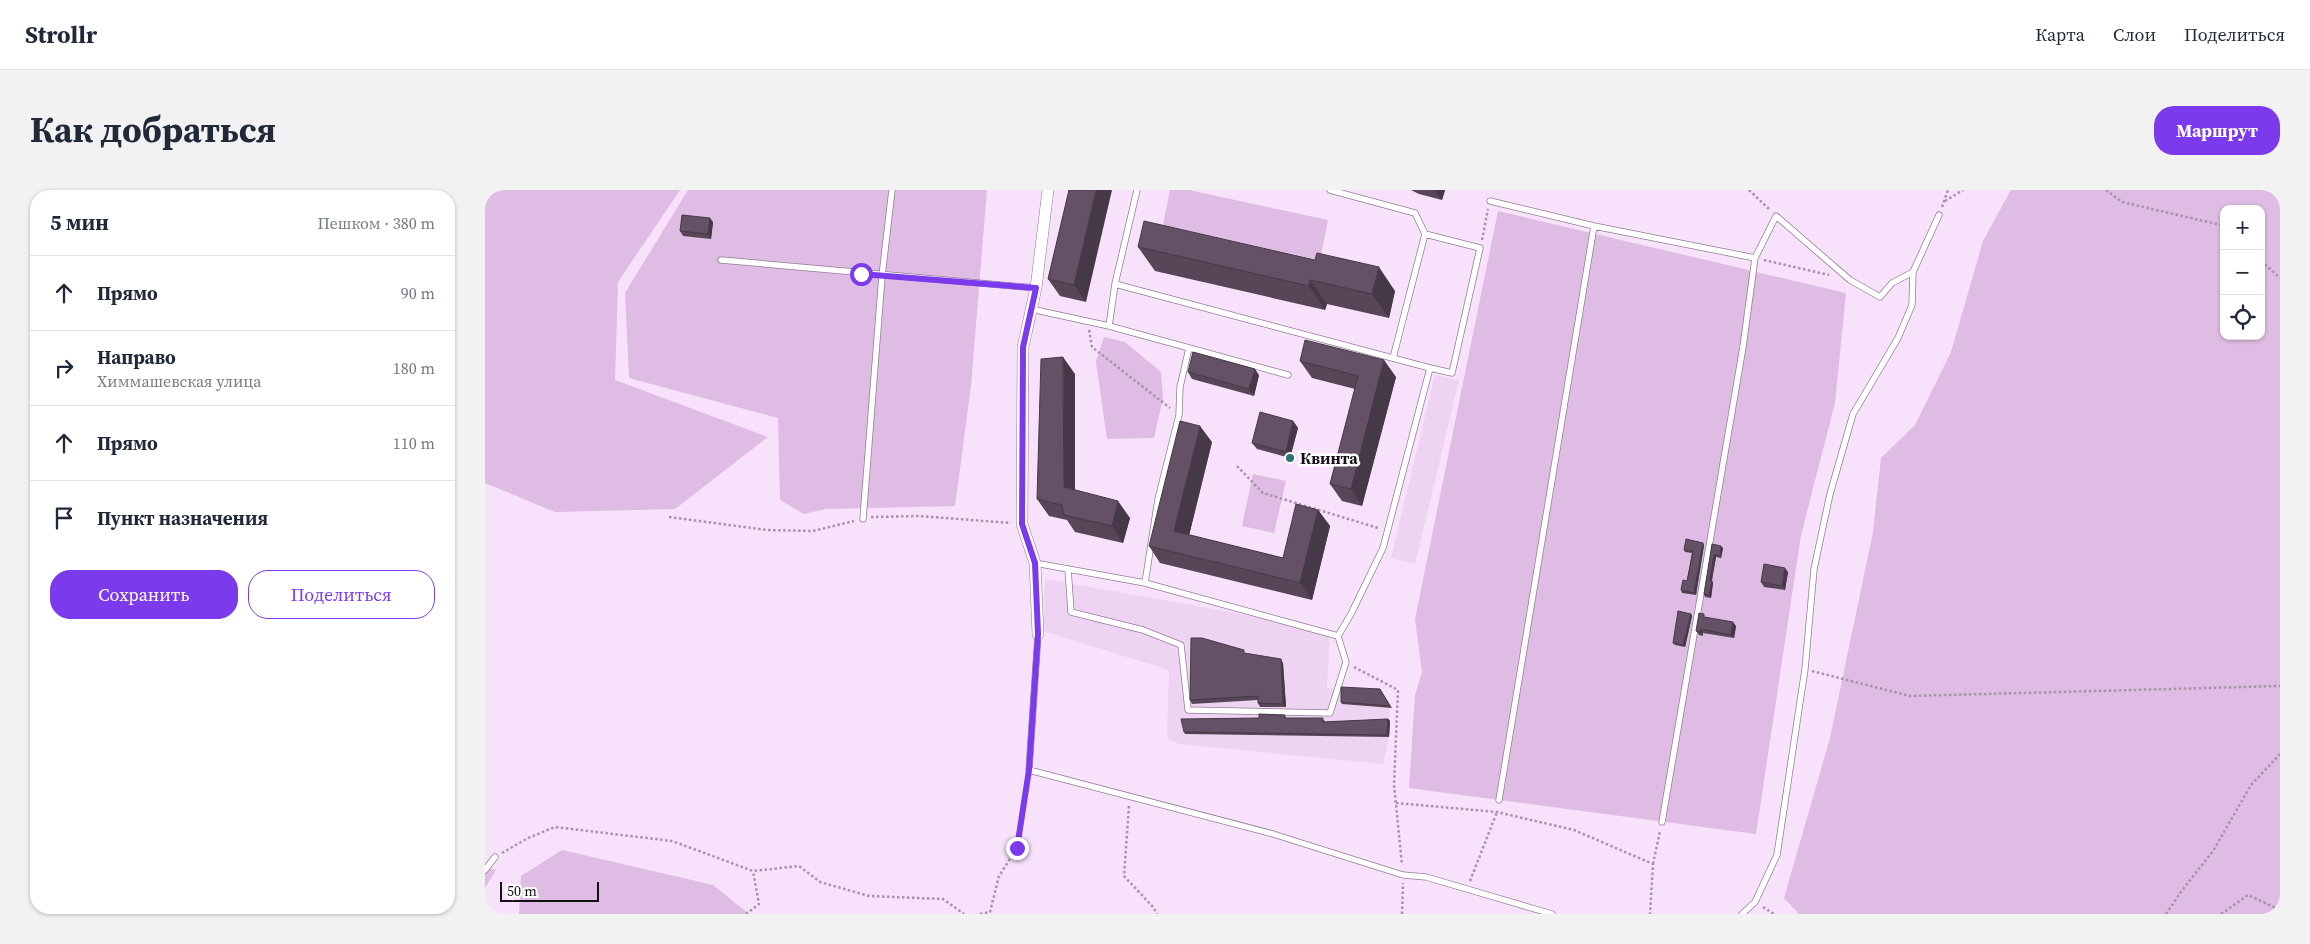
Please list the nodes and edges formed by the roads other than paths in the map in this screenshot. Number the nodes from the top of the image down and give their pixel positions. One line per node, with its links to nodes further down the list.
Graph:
1 (892, 190): 12 (lane)
2 (1048, 190): 14 (street)
3 (1137, 190): 13 (lane)
4 (1330, 190): 8 (lane)
5 (1490, 201): 7 (lane)
6 (1939, 216): 11 (lane)
7 (1594, 226): 9 (lane); 27 (lane)
8 (1425, 234): 18 (lane); 19 (lane)
9 (1755, 258): 11 (lane); 28 (lane)
10 (721, 260): 12 (lane)
11 (1913, 272): 32 (lane)
12 (882, 276): 14 (lane); 21 (lane)
13 (1115, 284): 16 (lane); 18 (lane)
14 (1036, 288): 15 (street)
15 (1031, 309): 16 (lane); 22 (street)
16 (1109, 326): 17 (lane)
17 (1189, 348): 20 (lane); 24 (lane)
18 (1393, 358): 19 (lane)
19 (1430, 368): 26 (lane)
20 (1288, 376)
21 (863, 519)
22 (1035, 563): 23 (lane); 25 (street)
23 (1068, 569): 24 (lane); 26 (lane)
24 (1145, 583): 26 (lane)
25 (1038, 634): 31 (lane)
26 (1338, 636)
27 (1499, 800)
28 (1662, 822)
29 (495, 857): 30 (lane)
30 (485, 870)
31 (1552, 914)
32 (1742, 914)

